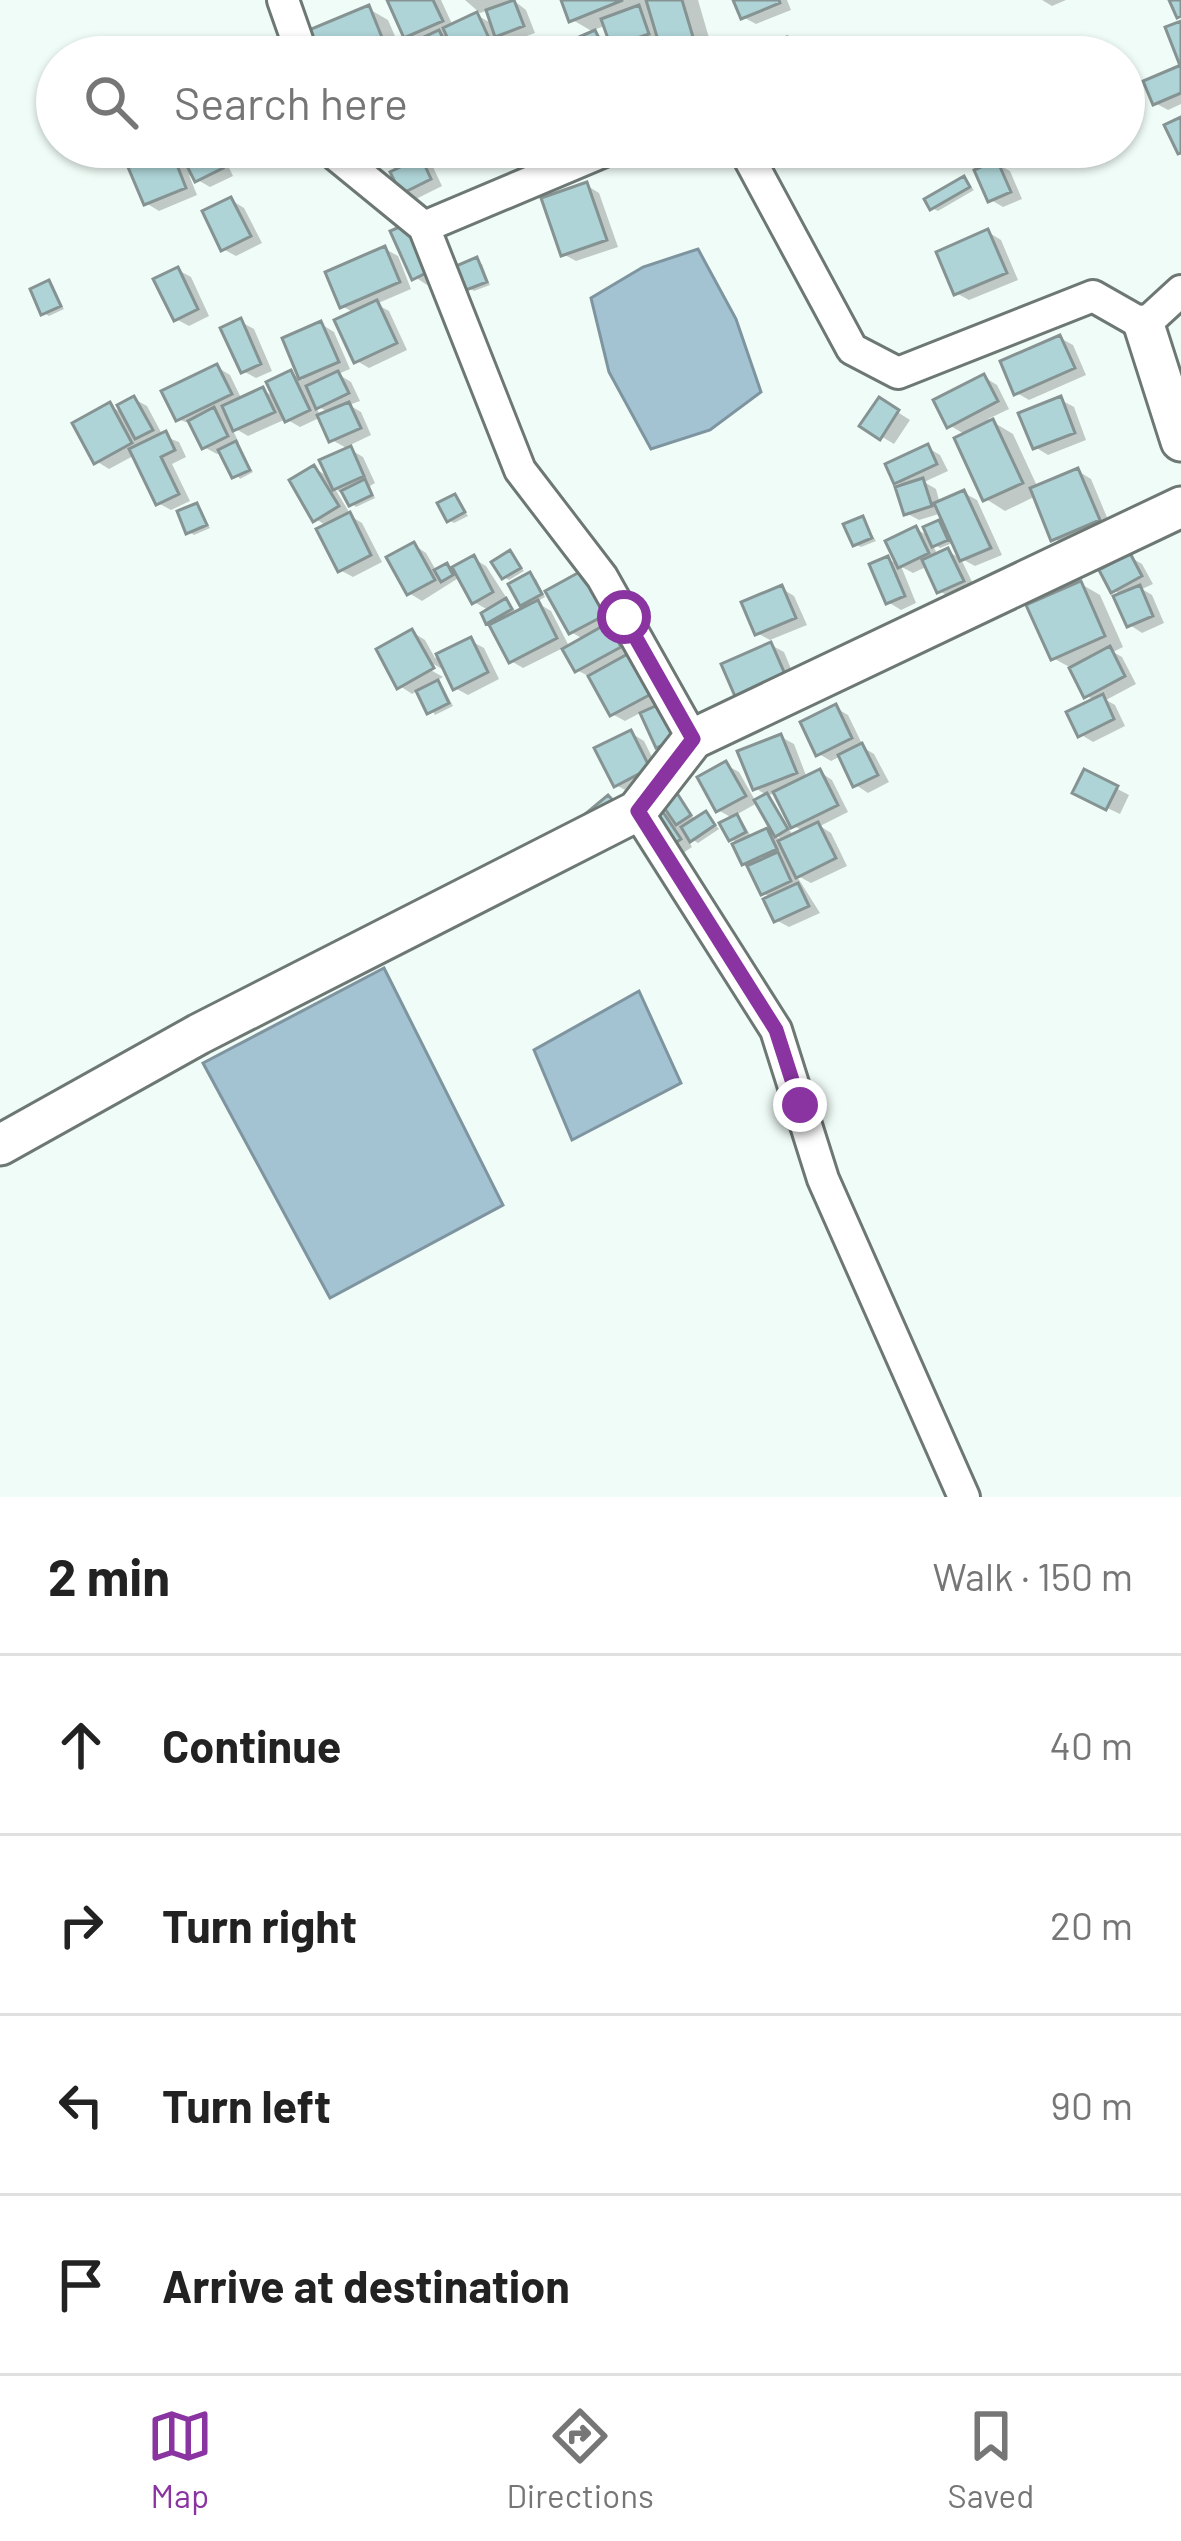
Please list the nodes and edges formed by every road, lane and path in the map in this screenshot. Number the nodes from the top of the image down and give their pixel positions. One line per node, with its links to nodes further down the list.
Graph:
1 (283, 0): 2 (street)
2 (296, 36)
3 (352, 168): 6 (street)
4 (564, 168): 6 (street)
5 (754, 168): 8 (street)
6 (424, 227): 11 (street)
7 (1181, 291): 8 (street)
8 (1144, 325): 9 (street)
9 (1181, 441)
10 (1181, 507): 11 (street)
11 (693, 739): 12 (street)
12 (638, 811): 13 (street); 14 (street)
13 (0, 1145)
14 (964, 1497)

